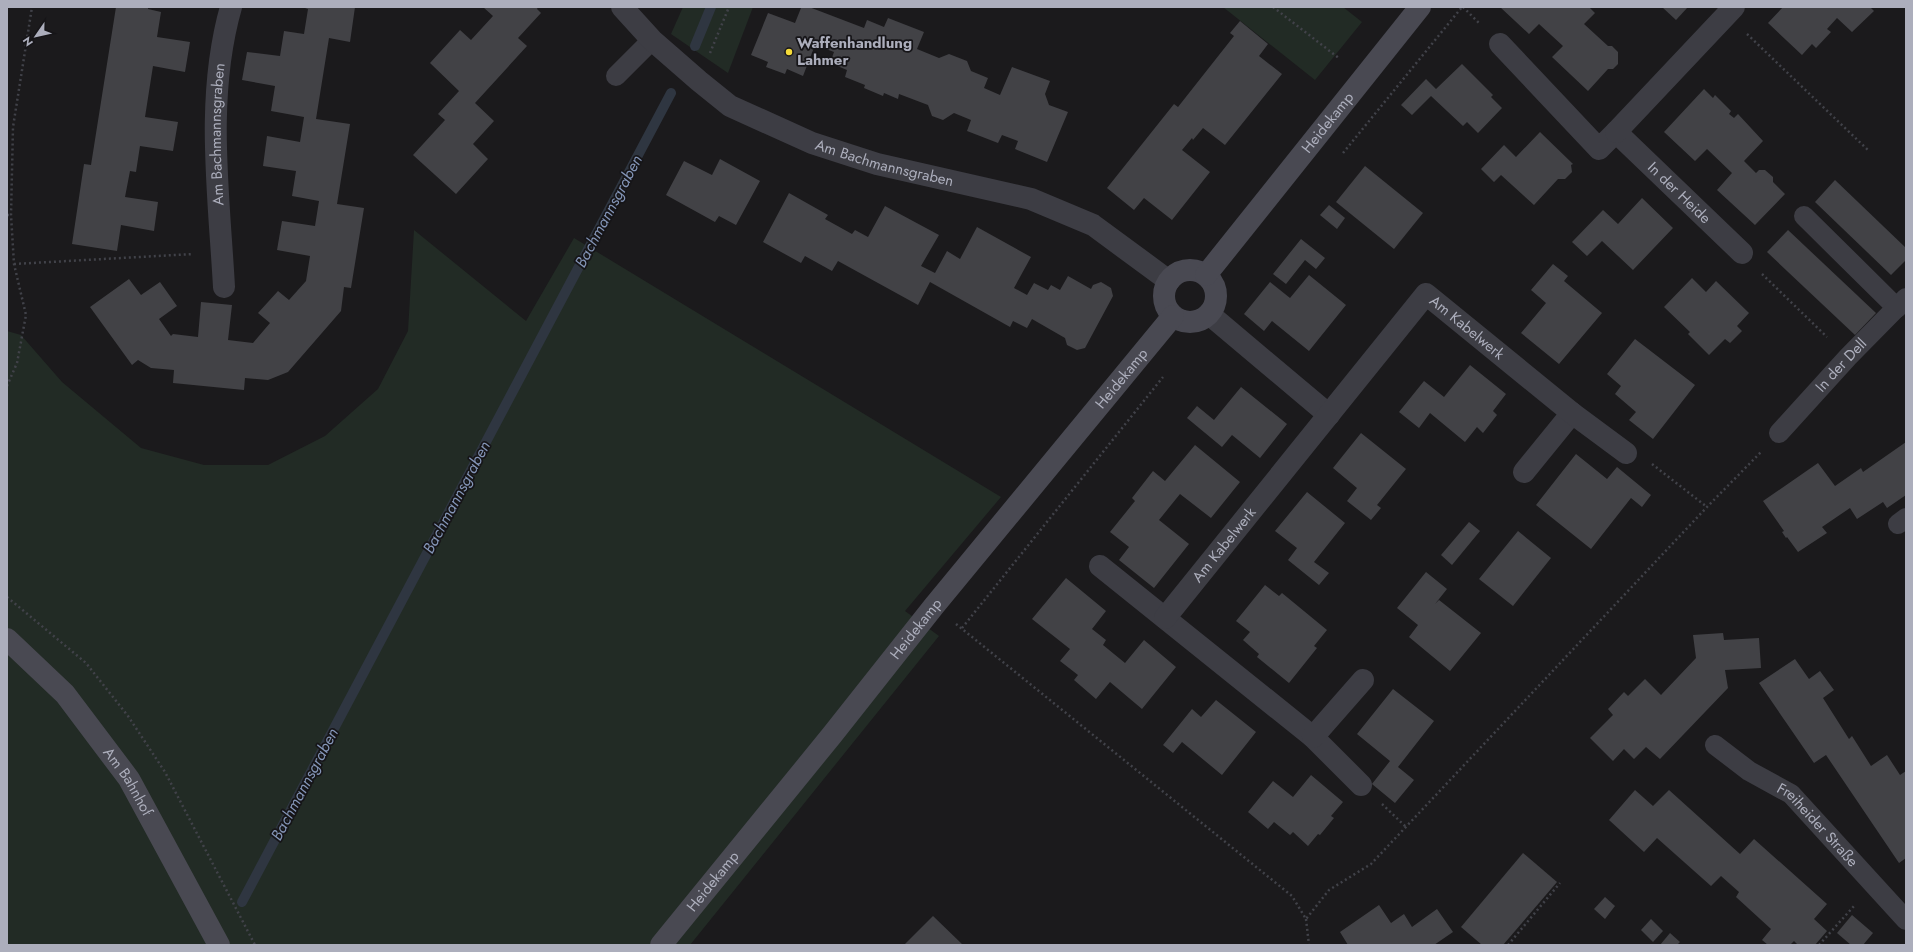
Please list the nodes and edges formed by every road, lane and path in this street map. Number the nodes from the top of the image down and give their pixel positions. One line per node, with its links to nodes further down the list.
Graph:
1 (32, 7): 16 (path)
2 (232, 7): 19 (street, Am Bachmannsgraben)
3 (622, 7): 8 (street, Am Bachmannsgraben)
4 (729, 7): 12 (path)
5 (1273, 7): 10 (path)
6 (1420, 7): 21 (street, Heidekamp)
7 (1730, 11): 13 (street); 14 (path)
8 (652, 40): 11 (lane); 12 (street, Am Bachmannsgraben)
9 (1500, 44): 13 (street)
10 (1340, 59)
11 (616, 76)
12 (699, 81): 22 (street, Am Bachmannsgraben)
13 (1616, 132): 18 (street, In der Heide)
14 (1869, 151)
15 (7, 215): 16 (path)
16 (11, 216): 20 (path)
17 (1804, 216): 24 (lane)
18 (1742, 253): 27 (path)
19 (222, 254): 20 (path); 23 (street, Am Bachmannsgraben)
20 (14, 264): 28 (path)
21 (1206, 275): 22 (street); 25 (street)
22 (1169, 281): 26 (street)
23 (224, 287)
24 (1902, 303): 27 (lane, In der Dell)
25 (1209, 314): 26 (street); 30 (street)
26 (1173, 316): 49 (street, Heidekamp)
27 (1848, 357): 31 (lane, In der Dell)
28 (7, 386)
29 (1572, 413): 30 (street, Am Kabelwerk); 32 (street, Am Kabelwerk); 33 (street)
30 (1329, 415): 36 (street, Am Kabelwerk)
31 (1779, 433): 34 (path)
32 (1626, 453): 34 (path)
33 (1524, 472)
34 (1706, 507): 43 (path)
35 (1100, 566): 36 (street)
36 (1165, 618): 40 (street)
37 (962, 628): 46 (path)
38 (7, 639): 48 (street, Am Bahnhof)
39 (1363, 680): 40 (street)
40 (1313, 737): 42 (street)
41 (1715, 745): 45 (lane, Freiheider Straße)
42 (1361, 785): 43 (path)
43 (1406, 827): 46 (path)
44 (1560, 883): 51 (path)
45 (1874, 885): 47 (lane, Freiheider Straße); 52 (path)
46 (1306, 919): 50 (path)
47 (1906, 920)
48 (219, 945)
49 (661, 945)
50 (1309, 945)
51 (1508, 945)
52 (1819, 945)

